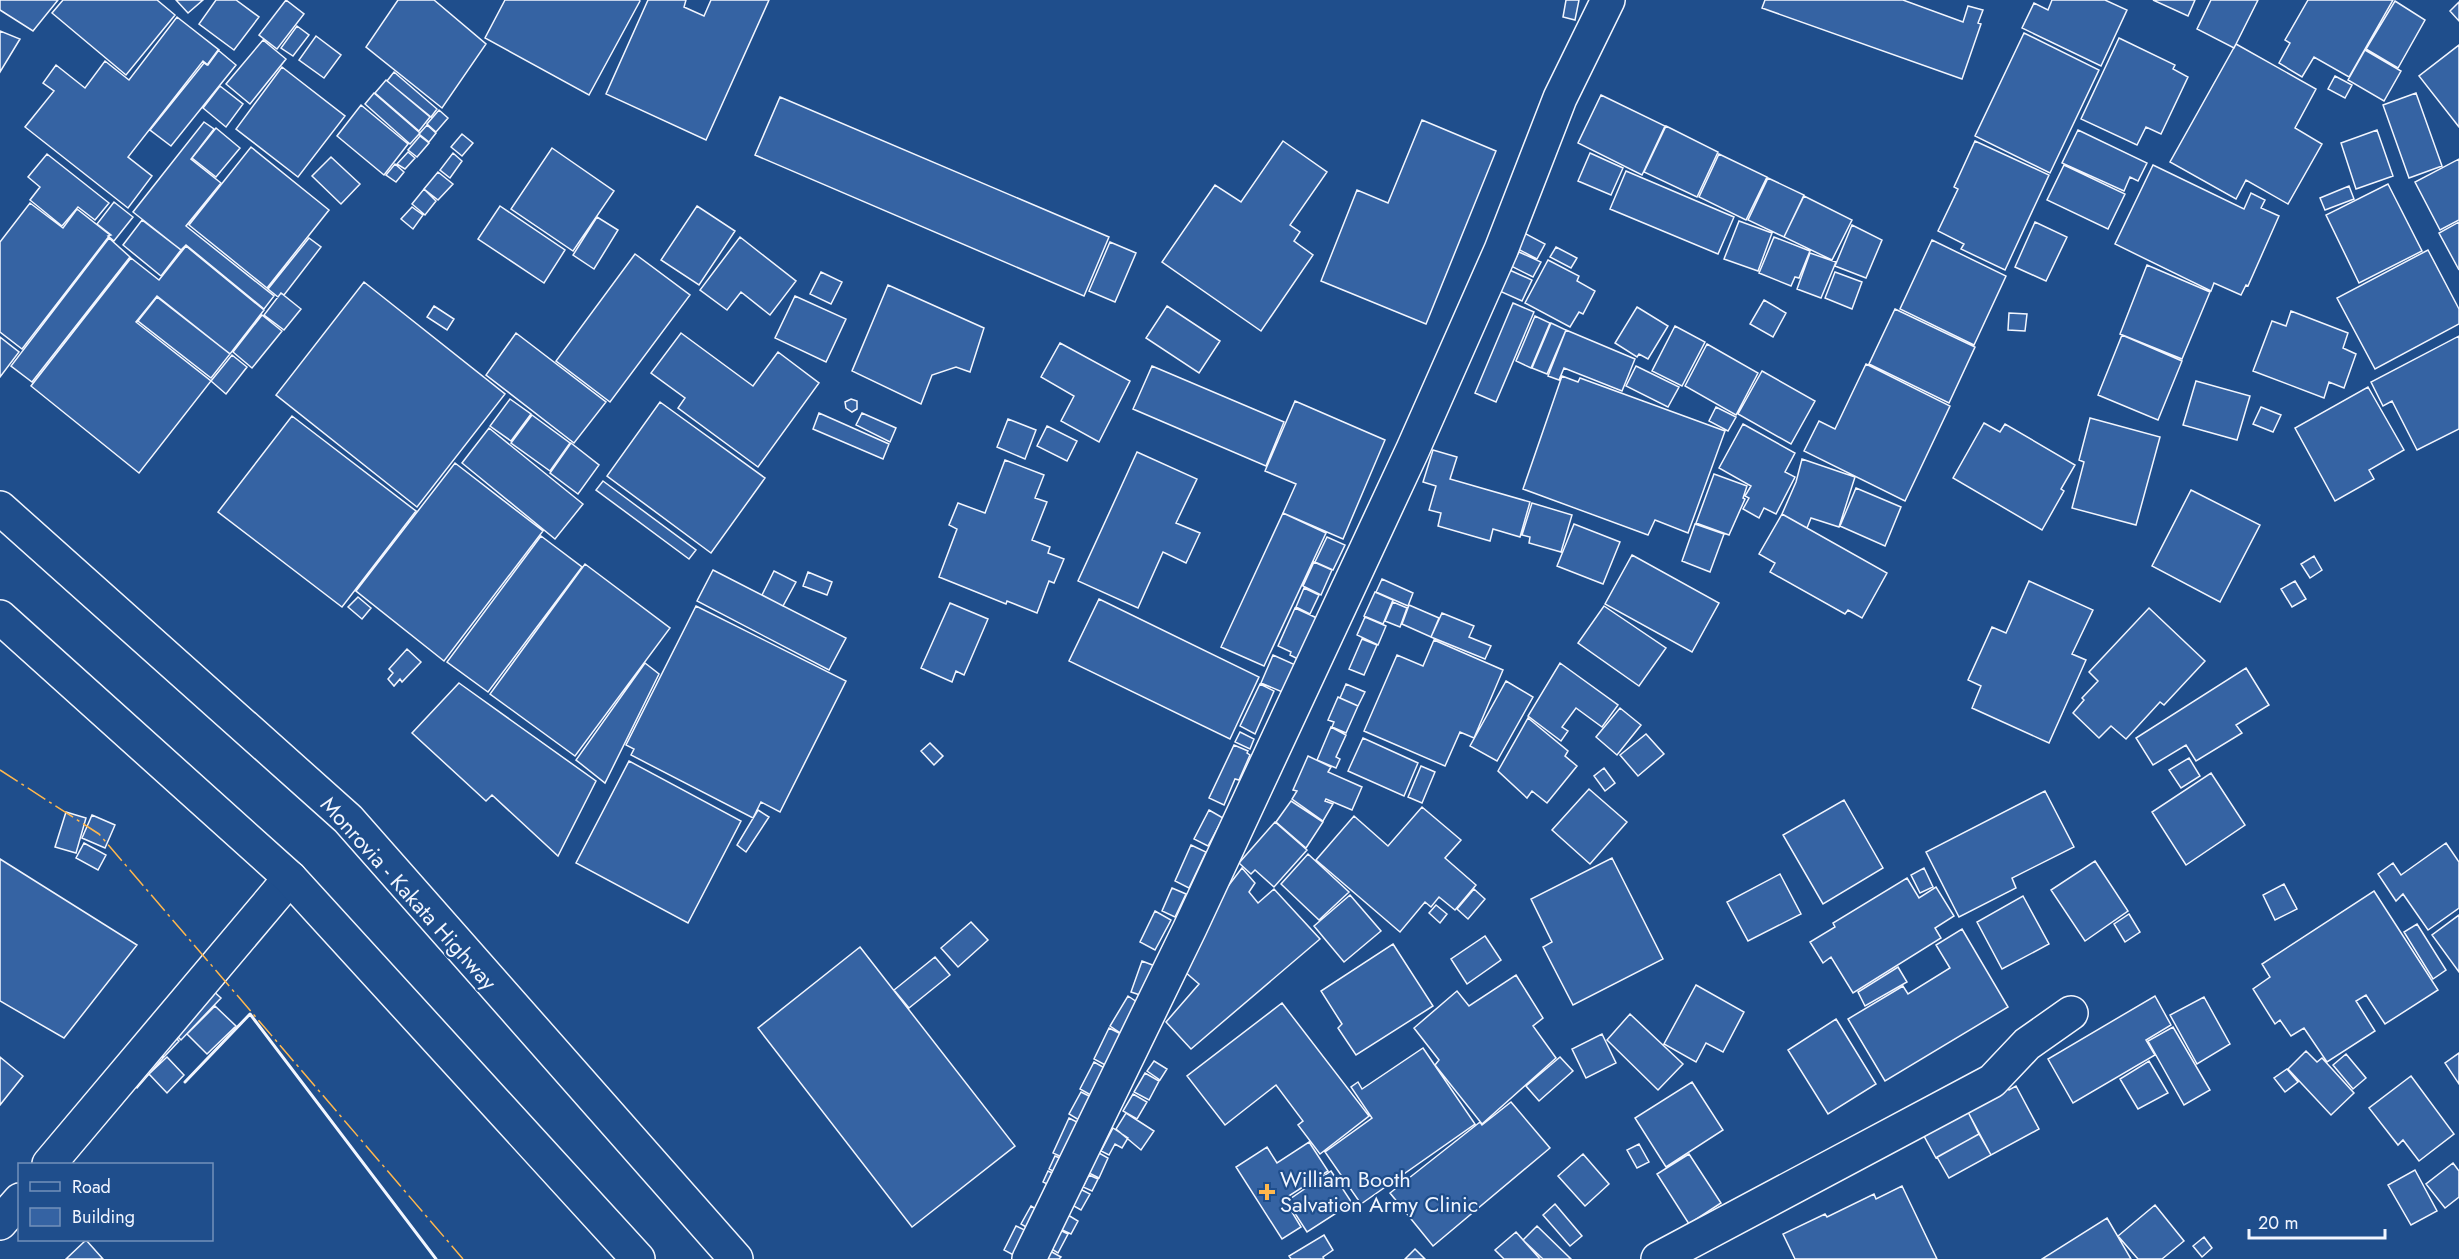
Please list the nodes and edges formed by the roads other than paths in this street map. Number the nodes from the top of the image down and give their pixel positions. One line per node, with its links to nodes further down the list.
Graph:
1 (1608, 0): 11 (main road)
2 (0, 508): 10 (main road, Monrovia - Kakata Highway)
3 (0, 617): 4 (main road)
4 (290, 878): 6 (main road); 9 (main road)
5 (2071, 1013): 12 (main road)
6 (50, 1163)
7 (18, 1202): 8 (main road)
8 (0, 1223)
9 (638, 1259)
10 (736, 1259)
11 (1029, 1259)
12 (1658, 1259)

